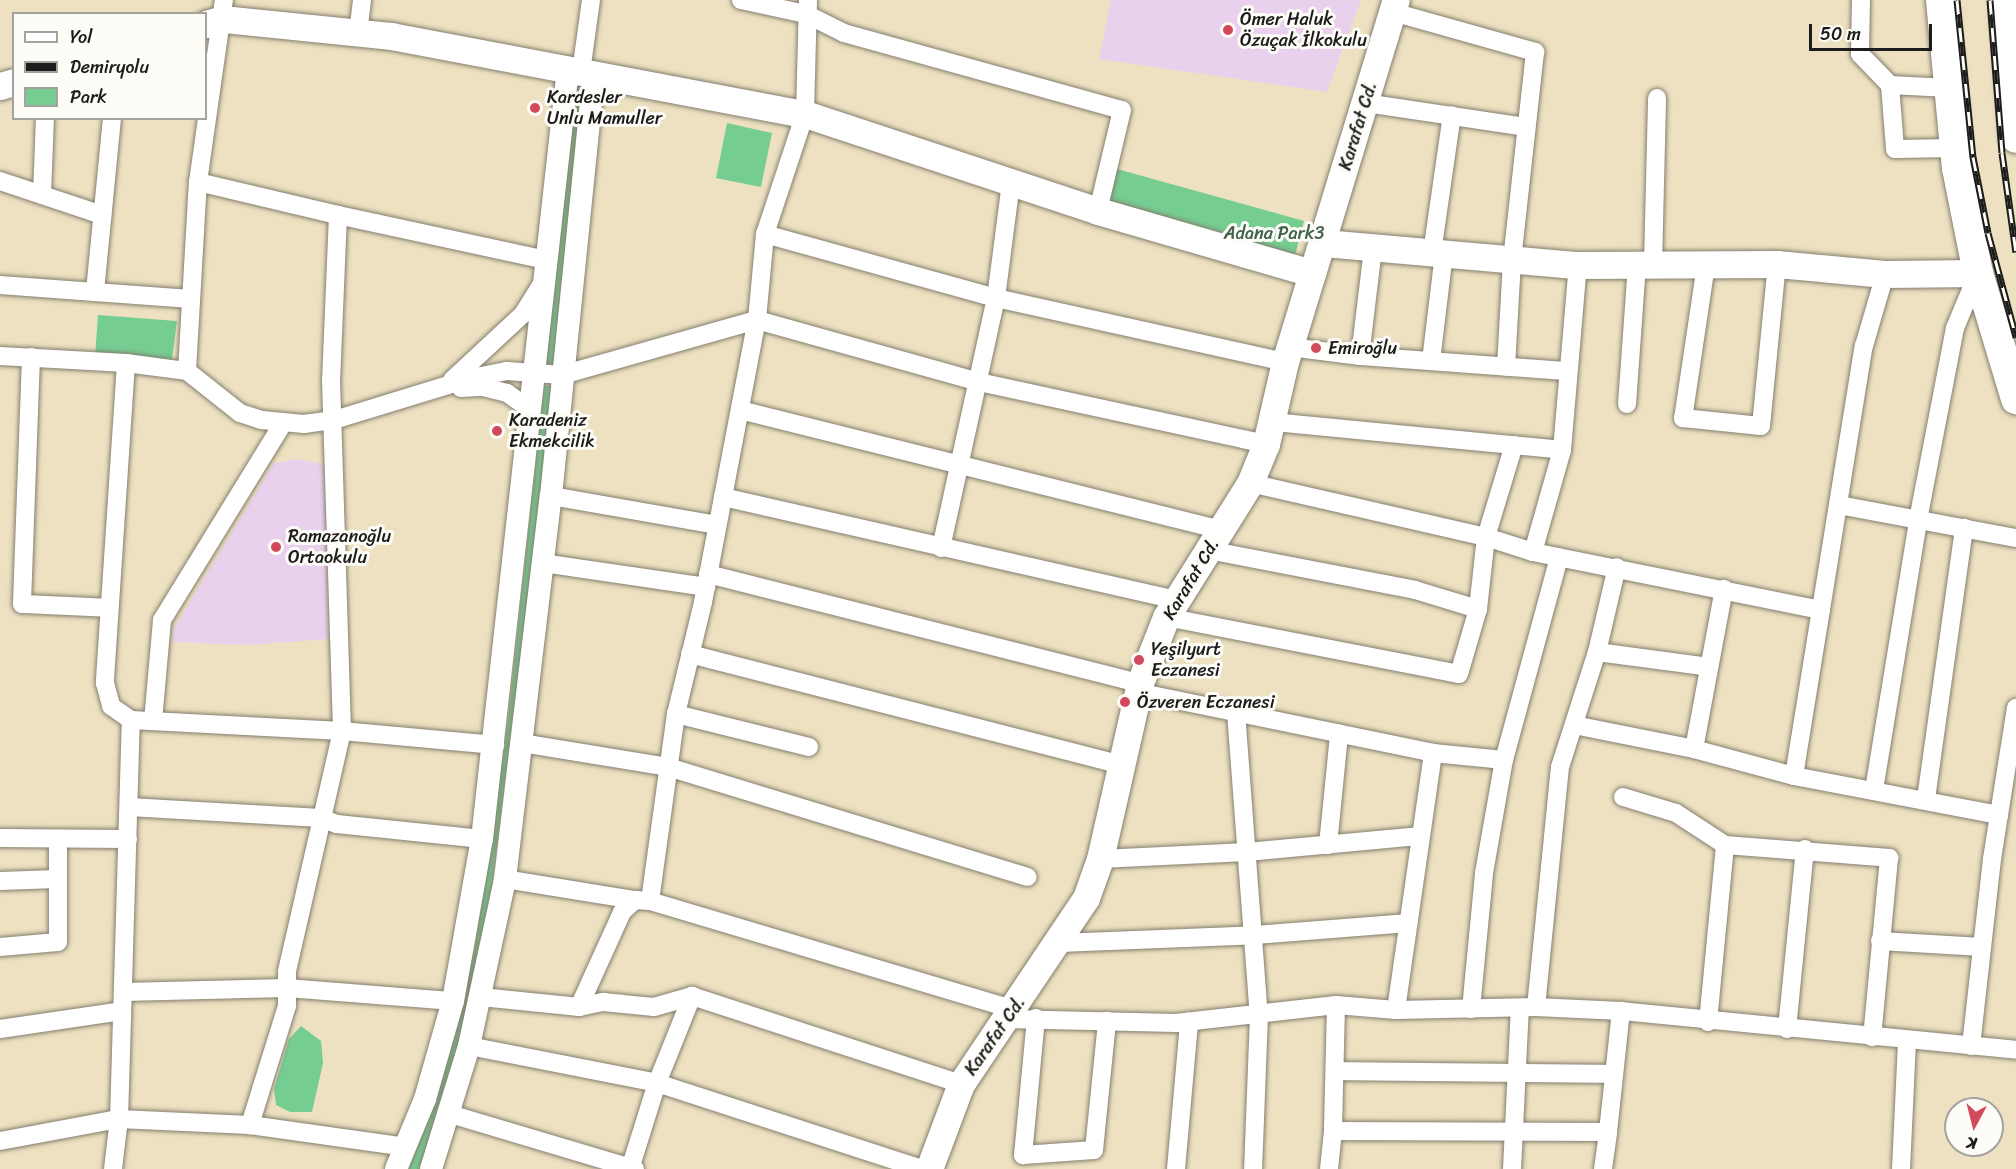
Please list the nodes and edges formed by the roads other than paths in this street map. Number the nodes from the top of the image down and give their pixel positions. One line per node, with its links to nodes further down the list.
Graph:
1 (362, 0): 10 (street)
2 (591, 0): 11 (street)
3 (741, 0): 8 (street)
4 (1861, 0): 12 (street)
5 (1941, 0): 13 (main road)
6 (2006, 0): 23 (main road)
7 (1394, 6): 15 (main road, Karafat Cd.); 22 (street)
8 (807, 7): 17 (street); 29 (street)
9 (218, 14): 10 (main road); 16 (street)
10 (358, 33): 11 (main road)
11 (581, 72): 17 (main road); 41 (street); 60 (street)
12 (1890, 86): 13 (street); 24 (street)
13 (1949, 88): 24 (main road)
14 (1657, 98): 39 (street)
15 (1365, 103): 18 (street); 33 (main road, Karafat Cd.)
16 (207, 106)
17 (805, 114): 27 (main road); 32 (street)
18 (1452, 115): 22 (street); 35 (street)
19 (45, 120): 28 (street)
20 (112, 120): 30 (street)
21 (205, 120): 26 (street)
22 (1526, 127): 36 (street)
23 (2016, 138)
24 (1955, 147): 43 (main road)
25 (0, 181): 28 (street)
26 (198, 182): 31 (street); 48 (street)
27 (1011, 183): 29 (main road); 47 (street)
28 (42, 195): 30 (street)
29 (1098, 211): 42 (main road)
30 (102, 214): 46 (street)
31 (338, 215): 41 (street); 67 (street)
32 (765, 234): 47 (street); 49 (street)
33 (1324, 243): 34 (main road); 42 (main road, Karafat Cd.)
34 (1373, 248): 35 (main road); 52 (street)
35 (1438, 254): 36 (main road); 54 (street)
36 (1512, 260): 38 (main road); 56 (street)
37 (1777, 264): 40 (main road); 40 (street); 44 (main road)
38 (1578, 265): 39 (main road); 58 (street)
39 (1645, 265): 40 (main road); 64 (street)
40 (1706, 265)
41 (546, 270): 59 (street); 62 (street)
42 (1312, 273): 50 (main road, Karafat Cd.)
43 (1978, 273): 44 (main road); 63 (main road); 77 (street)
44 (1885, 274): 76 (street)
45 (0, 285): 46 (street)
46 (95, 292): 48 (street)
47 (996, 298): 50 (street); 61 (street)
48 (191, 299): 57 (street)
49 (757, 320): 60 (street); 61 (street); 65 (street)
50 (1287, 354): 52 (street); 69 (main road, Karafat Cd.)
51 (0, 356): 53 (street)
52 (1360, 356): 54 (street)
53 (31, 357): 55 (street); 90 (street)
54 (1431, 361): 56 (street)
55 (126, 363): 57 (street); 90 (street)
56 (1506, 367): 58 (street)
57 (187, 371): 68 (street)
58 (1566, 371): 71 (street)
59 (535, 373): 60 (street); 62 (street); 66 (street)
60 (562, 375): 74 (street)
61 (979, 382): 69 (street); 72 (street)
62 (441, 389): 66 (street); 67 (street)
63 (2016, 399)
64 (1627, 404)
65 (740, 410): 72 (street); 75 (street)
66 (531, 416): 107 (street)
67 (334, 420): 68 (street); 104 (street)
68 (283, 423): 102 (street)
69 (1270, 433): 70 (street); 73 (main road, Karafat Cd.)
70 (1514, 446): 71 (street); 80 (street)
71 (1562, 450): 84 (street)
72 (960, 464): 82 (street); 83 (street)
73 (1250, 483): 80 (street); 82 (main road, Karafat Cd.)
74 (551, 496): 78 (street); 86 (street)
75 (723, 497): 78 (street); 83 (street)
76 (1839, 505): 77 (street); 93 (street)
77 (1918, 520): 79 (street); 115 (street)
78 (718, 525): 88 (street)
79 (1964, 528): 81 (street); 117 (street)
80 (1486, 537): 84 (street); 92 (street)
81 (2016, 538)
82 (1215, 540): 91 (main road, Karafat Cd.); 92 (street)
83 (941, 548): 91 (street)
84 (1533, 552): 85 (street)
85 (1558, 557): 87 (street); 111 (street)
86 (542, 563): 88 (street); 106 (street)
87 (1617, 567): 89 (street); 94 (street)
88 (707, 581): 95 (street); 97 (street)
89 (1724, 589): 93 (street); 96 (street)
90 (109, 608): 101 (street)
91 (1172, 609): 92 (street); 97 (main road, Karafat Cd.)
92 (1478, 609)
93 (1821, 610): 114 (street)
94 (1597, 652): 96 (street); 103 (street)
95 (690, 654): 100 (street); 112 (street)
96 (1709, 668): 109 (street)
97 (1139, 687): 99 (street); 112 (main road, Karafat Cd.)
98 (2016, 708): 119 (street)
99 (1236, 712): 105 (street); 129 (street)
100 (676, 714): 108 (street); 113 (street)
101 (131, 720): 102 (street); 118 (street)
102 (153, 721): 104 (street)
103 (1574, 725): 109 (street); 149 (street)
104 (342, 731): 107 (street); 120 (street)
105 (1339, 734): 110 (street); 126 (street)
106 (522, 743): 113 (street); 133 (street)
107 (495, 745): 123 (street)
108 (809, 747)
109 (1694, 749): 114 (street)
110 (1433, 753): 111 (street); 121 (street)
111 (1504, 760): 150 (street)
112 (1121, 765): 130 (main road, Karafat Cd.)
113 (668, 767): 131 (street); 135 (street)
114 (1794, 776): 115 (street)
115 (1874, 790): 117 (street)
116 (1623, 797): 127 (street)
117 (1926, 799): 119 (street)
118 (129, 807): 120 (street); 125 (street)
119 (1999, 815): 141 (street)
120 (321, 818): 123 (street); 142 (street)
121 (1418, 836): 126 (street); 136 (street)
122 (0, 838): 124 (street)
123 (482, 838): 146 (street)
124 (58, 839): 125 (street); 132 (street)
125 (128, 839): 143 (street)
126 (1328, 845): 129 (street)
127 (1725, 845): 128 (street); 158 (street)
128 (1805, 849): 138 (street); 160 (street)
129 (1247, 852): 130 (street); 137 (street)
130 (1100, 859): 139 (main road, Karafat Cd.)
131 (1028, 877)
132 (57, 879): 134 (street); 140 (street)
133 (505, 879): 135 (street); 145 (street)
134 (0, 881)
135 (643, 901): 148 (street); 155 (street)
136 (1409, 923): 137 (street); 151 (street)
137 (1255, 935): 139 (street); 154 (street)
138 (1880, 941): 141 (street); 161 (street)
139 (1059, 943): 155 (main road, Karafat Cd.)
140 (0, 947)
141 (1982, 947): 164 (street)
142 (287, 988): 143 (street); 146 (street); 173 (street)
143 (123, 992): 152 (street)
144 (692, 996): 148 (street); 169 (street); 170 (street)
145 (481, 997): 148 (street); 163 (street)
146 (453, 1001): 178 (street)
147 (1336, 1005): 151 (street); 154 (street); 167 (street)
148 (579, 1007)
149 (1528, 1008): 150 (street); 153 (street); 166 (street)
150 (1471, 1009): 151 (street)
151 (1396, 1010)
152 (122, 1011): 159 (street); 172 (street)
153 (1621, 1011): 158 (street); 168 (street)
154 (1258, 1015): 157 (street); 186 (street)
155 (1018, 1016): 156 (street); 156 (street); 170 (main road, Karafat Cd.)
156 (1107, 1021): 157 (street)
157 (1189, 1022): 185 (street)
158 (1708, 1022): 160 (street)
159 (0, 1029)
160 (1787, 1029): 161 (street)
161 (1872, 1037): 162 (street)
162 (1907, 1040): 164 (street); 190 (street)
163 (469, 1046): 169 (street); 171 (street)
164 (1971, 1046): 165 (street)
165 (2016, 1050)
166 (1517, 1070): 167 (street); 168 (street); 175 (street)
167 (1335, 1071): 174 (street)
168 (1613, 1074): 176 (street)
169 (657, 1083): 179 (street); 183 (street)
170 (961, 1084): 184 (main road, Karafat Cd.)
171 (450, 1113): 179 (street); 182 (street)
172 (118, 1119): 173 (street); 177 (street); 180 (street)
173 (250, 1125): 178 (street)
174 (1333, 1131): 175 (street); 187 (street)
175 (1514, 1132): 176 (street); 188 (street)
176 (1608, 1132): 189 (street)
177 (0, 1141)
178 (406, 1147): 181 (street)
179 (632, 1168)
180 (113, 1169)
181 (396, 1169)
182 (431, 1169)
183 (921, 1169)
184 (929, 1169)
185 (1176, 1169)
186 (1253, 1169)
187 (1329, 1169)
188 (1512, 1169)
189 (1603, 1169)
190 (1901, 1169)

